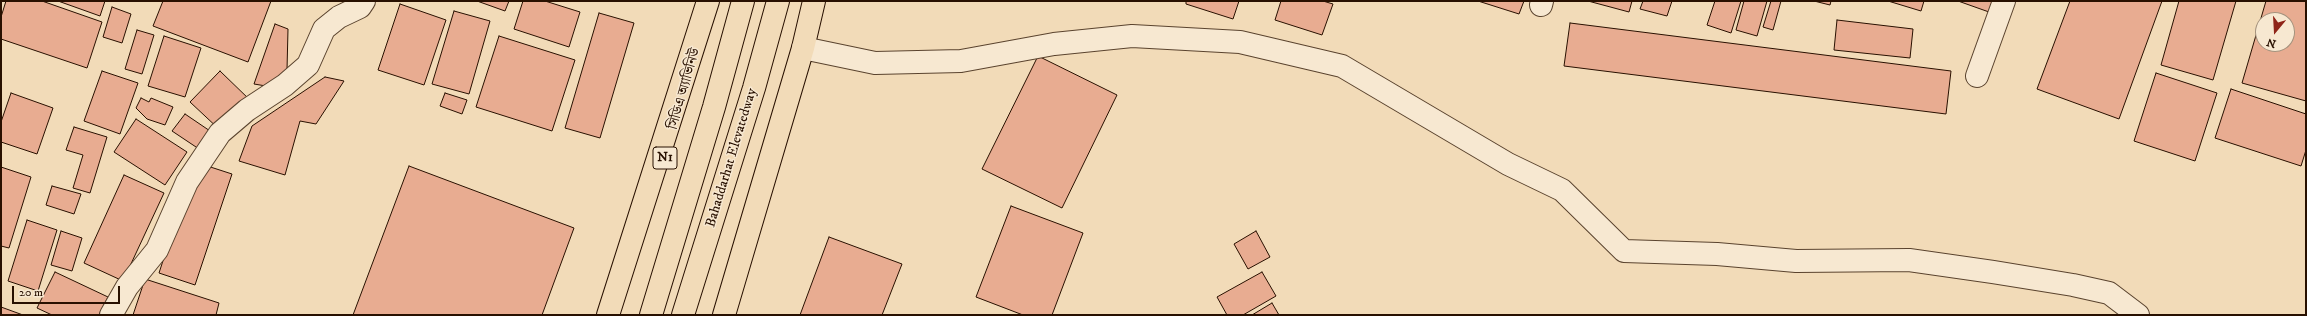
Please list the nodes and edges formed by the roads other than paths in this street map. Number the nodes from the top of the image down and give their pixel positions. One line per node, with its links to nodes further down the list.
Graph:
1 (364, 1): 9 (street)
2 (709, 1): 10 (highway); 11 (highway, সিডিএ অ্যাভিনিউ / N1)
3 (743, 1): 12 (highway)
4 (778, 1): 13 (highway, Bahaddarhat Elevatedway)
5 (814, 1): 7 (highway)
6 (2004, 1): 8 (street)
7 (803, 48): 14 (highway); 15 (street)
8 (1977, 76)
9 (111, 315)
10 (608, 315)
11 (619, 315)
12 (651, 315)
13 (683, 315)
14 (724, 315)
15 (2138, 315)

